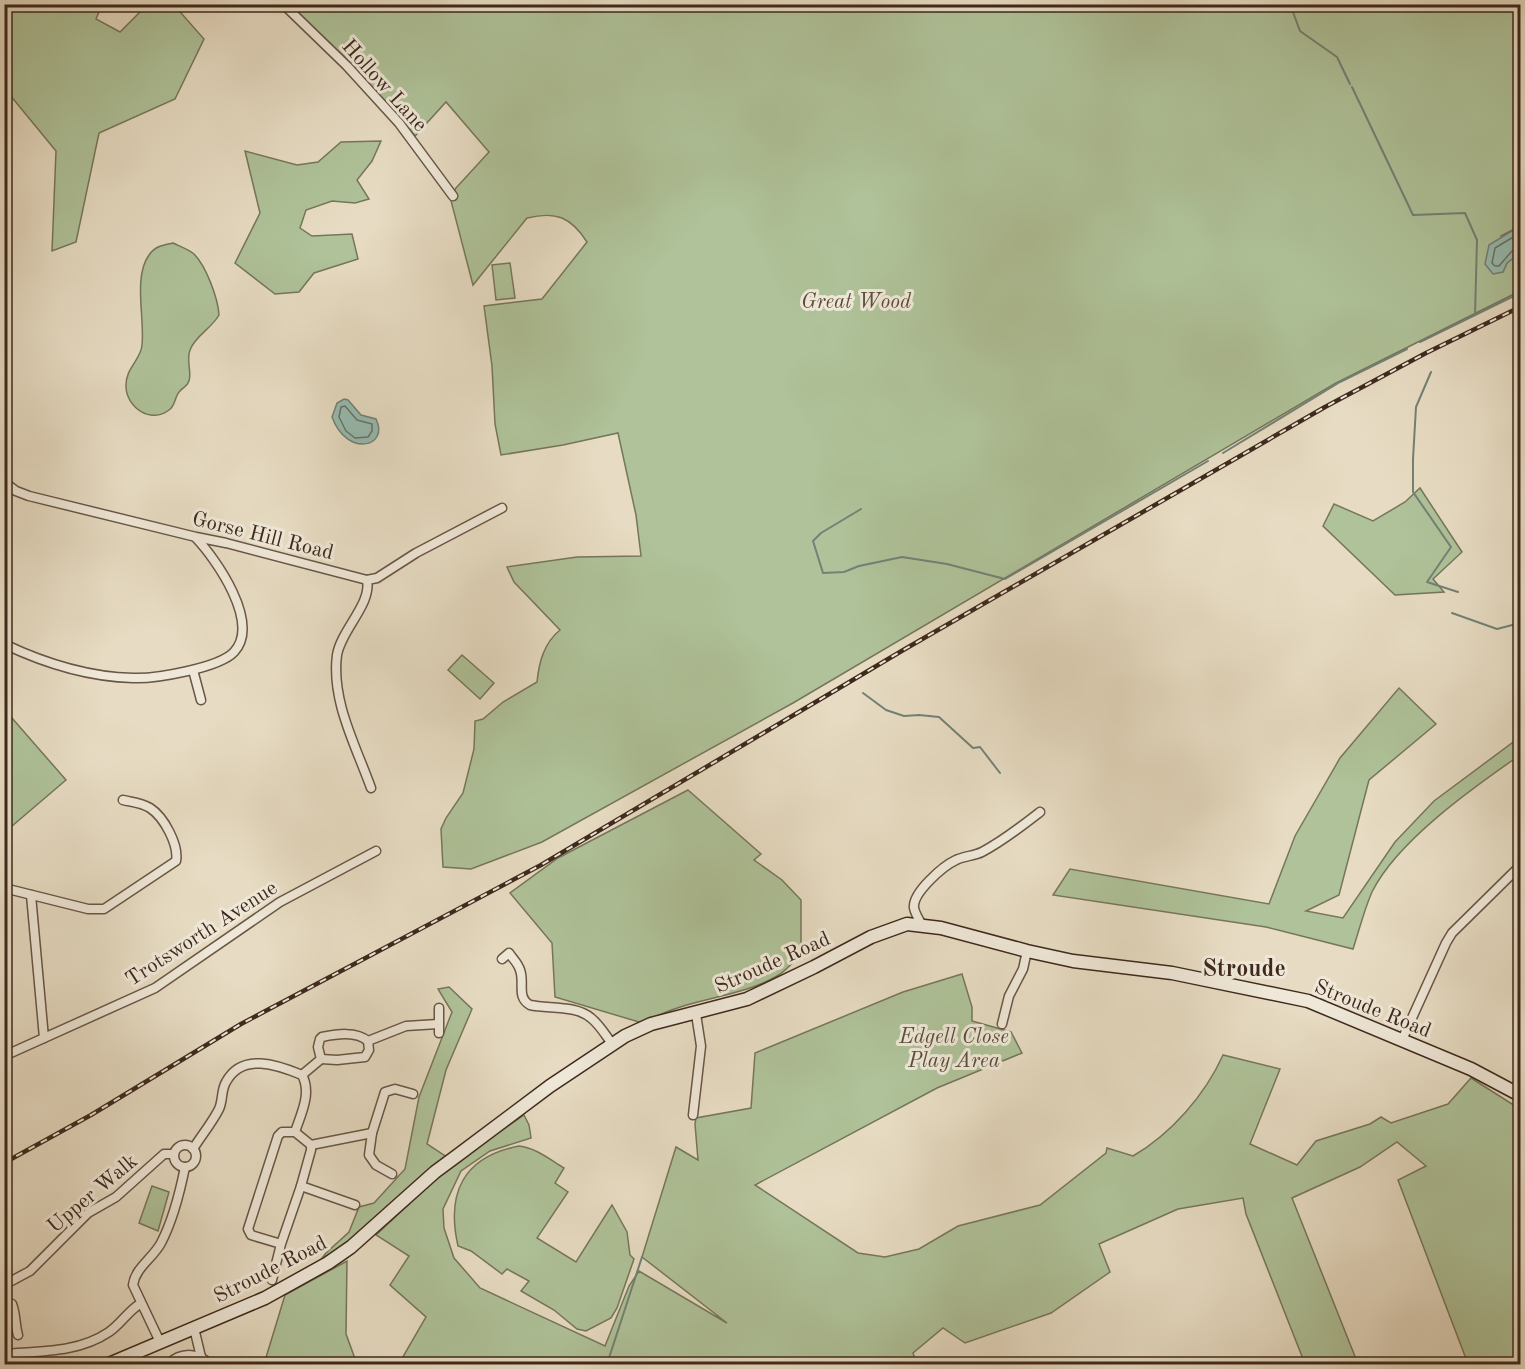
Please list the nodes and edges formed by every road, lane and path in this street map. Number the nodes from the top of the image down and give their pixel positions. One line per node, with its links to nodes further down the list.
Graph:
1 (283, 4): 2 (street, Hollow Lane)
2 (453, 196)
3 (4, 482): 5 (street, Gorse Hill Road)
4 (502, 508): 6 (street)
5 (196, 537): 6 (street, Gorse Hill Road); 8 (street)
6 (367, 580): 10 (street)
7 (4, 644): 8 (street)
8 (193, 670): 9 (street)
9 (201, 700)
10 (371, 788)
11 (123, 801): 16 (street)
12 (1040, 812): 17 (street)
13 (376, 851): 25 (street, Trotsworth Avenue)
14 (1521, 866): 26 (street)
15 (4, 888): 16 (street)
16 (31, 895): 25 (street)
17 (914, 909): 18 (street); 19 (street)
18 (907, 924): 19 (street, Stroude Road); 23 (street, Stroude Road)
19 (922, 925): 20 (street, Stroude Road)
20 (1028, 951): 24 (street); 26 (street, Stroude Road)
21 (502, 958): 28 (street)
22 (439, 1008): 27 (street)
23 (696, 1014): 28 (street, Stroude Road); 34 (street)
24 (1002, 1024)
25 (44, 1038): 29 (street, Trotsworth Avenue)
26 (1402, 1040): 33 (street, Stroude Road)
27 (368, 1041): 30 (street); 30 (street)
28 (613, 1045): 51 (street, Stroude Road)
29 (4, 1056)
30 (321, 1059): 31 (street)
31 (302, 1075): 35 (street); 38 (street)
32 (413, 1094): 36 (street)
33 (1521, 1095)
34 (693, 1115)
35 (295, 1132): 37 (street); 44 (street)
36 (372, 1133): 37 (street); 41 (street)
37 (311, 1145): 42 (street)
38 (193, 1149): 39 (street); 40 (street)
39 (174, 1154): 40 (street); 46 (street, Upper Walk)
40 (185, 1167): 48 (street)
41 (392, 1174)
42 (302, 1186): 43 (street); 44 (street)
43 (355, 1205)
44 (281, 1244): 45 (street)
45 (272, 1280)
46 (4, 1286)
47 (12, 1304): 49 (street)
48 (140, 1304): 53 (street); 54 (street)
49 (15, 1324): 50 (street); 52 (street)
50 (4, 1326)
51 (194, 1328): 53 (street, Stroude Road); 55 (street)
52 (18, 1335)
53 (160, 1342): 56 (street, Stroude Road)
54 (4, 1354)
55 (201, 1357): 57 (street); 58 (street)
56 (109, 1365)
57 (168, 1365)
58 (210, 1365)

